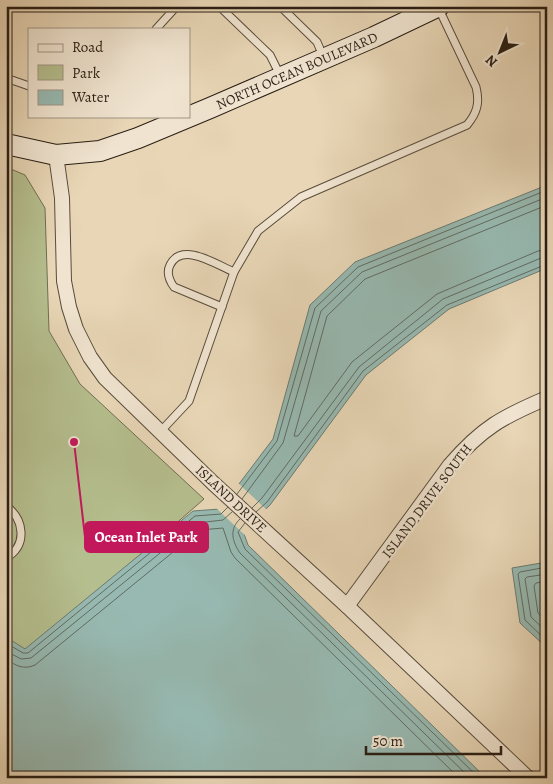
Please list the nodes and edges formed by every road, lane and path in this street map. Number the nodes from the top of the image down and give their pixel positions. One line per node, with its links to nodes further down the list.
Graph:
1 (177, 6): 5 (lane)
2 (219, 6): 7 (lane)
3 (280, 6): 6 (lane)
4 (438, 7): 6 (main road, NORTH OCEAN BOULEVARD); 14 (lane)
5 (157, 28)
6 (324, 58): 7 (main road, NORTH OCEAN BOULEVARD)
7 (281, 77): 10 (main road, NORTH OCEAN BOULEVARD)
8 (6, 78): 9 (lane)
9 (28, 86)
10 (190, 116)
11 (185, 118): 13 (main road, NORTH OCEAN BOULEVARD)
12 (6, 144): 13 (main road, NORTH OCEAN BOULEVARD)
13 (56, 155): 17 (street, ISLAND DRIVE)
14 (234, 272): 15 (lane); 15 (lane)
15 (222, 308): 17 (lane)
16 (547, 398): 20 (street, ISLAND DRIVE SOUTH)
17 (160, 432): 20 (street, ISLAND DRIVE)
18 (6, 506): 19 (lane)
19 (6, 558)
20 (347, 606): 21 (street, ISLAND DRIVE)
21 (528, 778)

